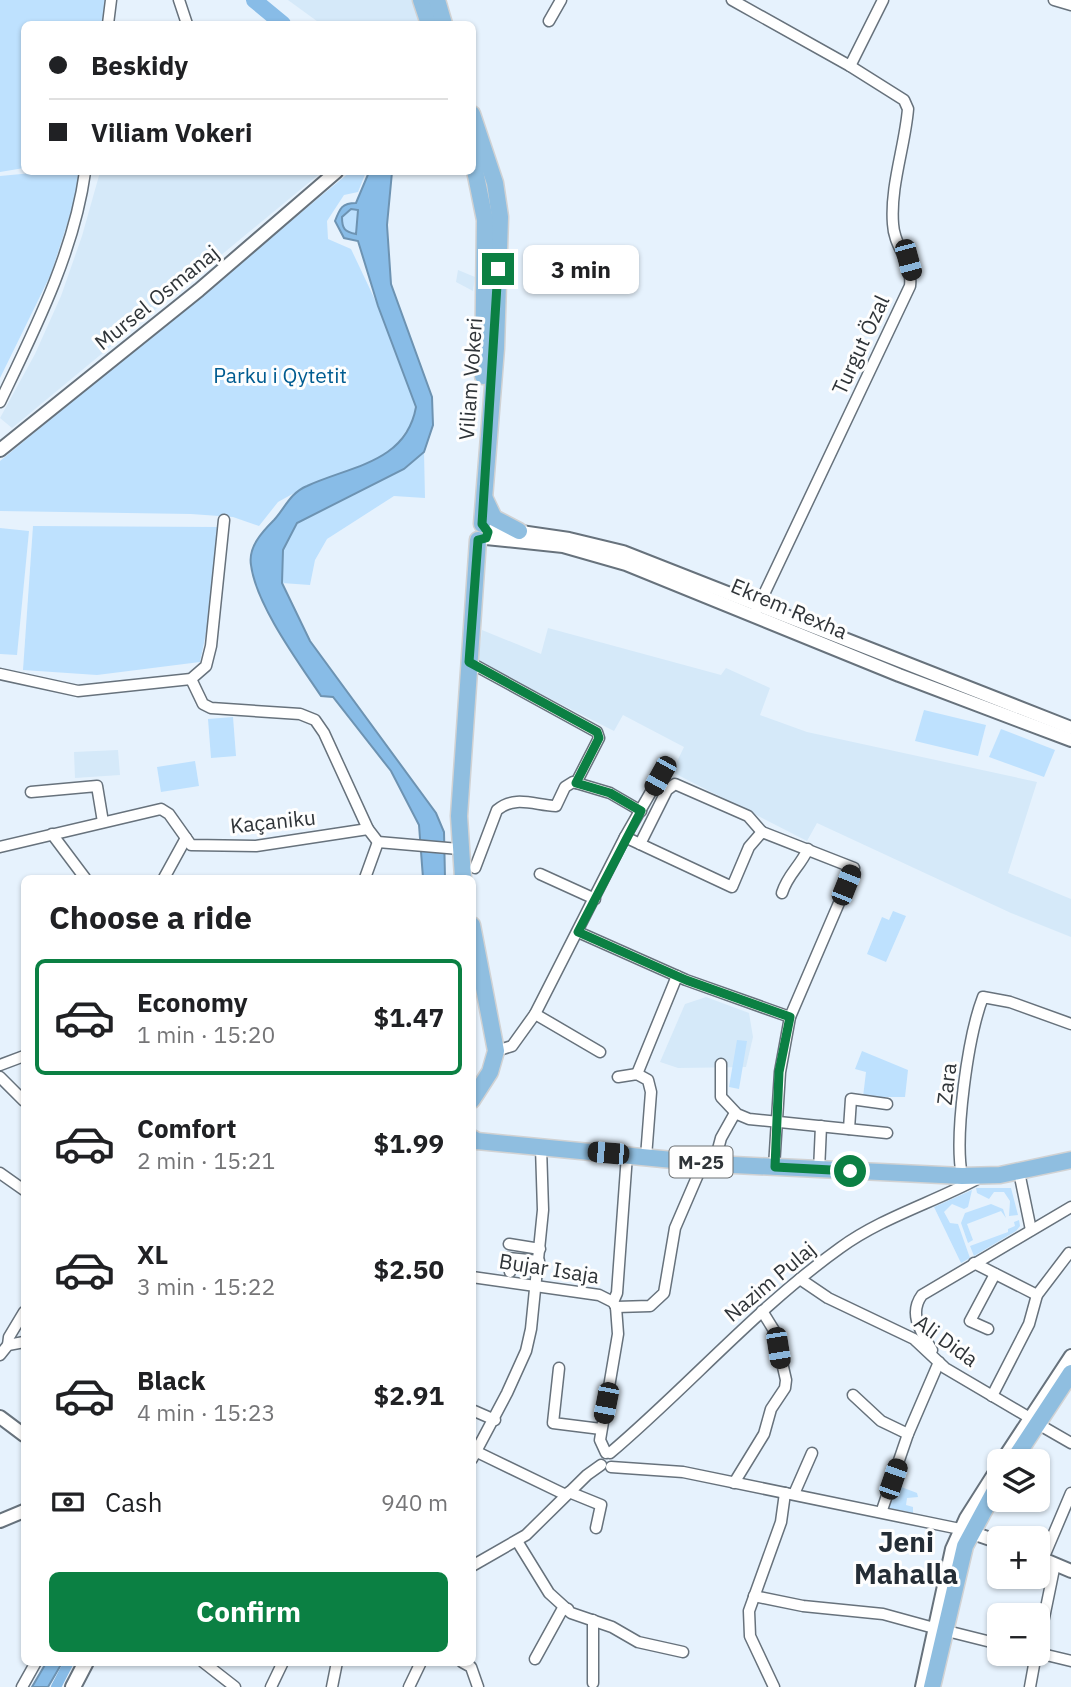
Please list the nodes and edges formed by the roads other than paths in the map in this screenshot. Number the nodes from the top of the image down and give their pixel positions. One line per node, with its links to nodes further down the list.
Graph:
1 (111, 0): 10 (street)
2 (179, 0): 11 (street)
3 (421, 0): 12 (main road)
4 (437, 0): 13 (main road)
5 (561, 0): 14 (street)
6 (732, 0): 15 (street, Turgut Özal)
7 (883, 0): 15 (street)
8 (1054, 0): 9 (street)
9 (1071, 5)
10 (108, 21)
11 (186, 21)
12 (428, 21)
13 (443, 21)
14 (549, 21)
15 (850, 66): 26 (street, Turgut Özal)
16 (476, 126): 22 (main road, Viliam Vokeri)
17 (476, 170): 24 (main road, Viliam Vokeri)
18 (84, 175): 20 (street)
19 (331, 175): 21 (street, Mursel Osmanaj)
20 (0, 402)
21 (0, 450)
22 (484, 498): 24 (main road, Viliam Vokeri); 25 (main road)
23 (224, 520): 29 (street)
24 (482, 531): 25 (street, Ekrem Rexha); 26 (street, Ekrem Rexha); 27 (main road, Viliam Vokeri)
25 (519, 531): 26 (street, Ekrem Rexha)
26 (757, 609): 30 (street, Ekrem Rexha); 31 (street, Ekrem Rexha)
27 (469, 662): 33 (street); 45 (main road, Viliam Vokeri)
28 (0, 674): 29 (street)
29 (191, 679): 37 (street)
30 (1071, 728)
31 (1071, 740)
32 (660, 776): 35 (street)
33 (576, 783): 35 (street); 47 (street)
34 (31, 792): 36 (street)
35 (641, 811): 40 (street)
36 (103, 822): 39 (street); 41 (street)
37 (368, 830): 41 (street, Kaçaniku); 42 (street)
38 (762, 832): 43 (street); 43 (street); 46 (street)
39 (52, 834): 44 (street); 49 (street)
40 (625, 837): 43 (street); 53 (street)
41 (186, 838): 50 (street)
42 (378, 842): 45 (street); 51 (street)
43 (640, 844)
44 (0, 847)
45 (455, 849): 47 (main road, Viliam Vokeri)
46 (808, 849): 52 (street); 58 (street)
47 (469, 873)
48 (540, 874): 53 (street)
49 (83, 875)
50 (166, 875)
51 (366, 875)
52 (782, 893)
53 (594, 899): 54 (street)
54 (578, 932): 56 (street); 57 (street)
55 (476, 946): 60 (main road)
56 (677, 976): 58 (street); 65 (street)
57 (535, 1014): 60 (street); 61 (street)
58 (790, 1017): 72 (street)
59 (1071, 1024): 86 (street, Zara)
60 (496, 1051): 68 (main road)
61 (600, 1052)
62 (21, 1057): 64 (street)
63 (720, 1064): 71 (street)
64 (0, 1065)
65 (637, 1074): 67 (street); 79 (street)
66 (0, 1077): 69 (street)
67 (618, 1077)
68 (476, 1094)
69 (21, 1098)
70 (887, 1104): 74 (street)
71 (735, 1113): 72 (street); 81 (street)
72 (776, 1122): 73 (street); 82 (street)
73 (821, 1126): 74 (street); 83 (street)
74 (849, 1129): 75 (street)
75 (887, 1133)
76 (476, 1141): 77 (main road, M-25)
77 (541, 1147): 78 (main road, M-25); 92 (street)
78 (627, 1155): 79 (main road, M-25); 102 (street)
79 (646, 1157): 81 (main road, M-25)
80 (1071, 1160): 84 (main road, M-25)
81 (708, 1163): 82 (main road, M-25); 102 (street)
82 (775, 1167): 83 (main road, M-25)
83 (819, 1171): 86 (main road, M-25)
84 (1019, 1172): 87 (main road, M-25); 90 (street)
85 (0, 1173): 88 (street)
86 (962, 1176): 87 (main road, M-25)
87 (981, 1177): 99 (street, Nazim Pulaj)
88 (21, 1188)
89 (1071, 1207): 90 (street)
90 (1031, 1230): 95 (street)
91 (509, 1244): 92 (street)
92 (540, 1249): 94 (street)
93 (1069, 1253): 101 (street)
94 (538, 1261): 96 (street); 100 (street)
95 (974, 1263): 97 (street); 104 (street)
96 (510, 1272)
97 (995, 1274): 101 (street); 106 (street)
98 (476, 1278): 100 (street, Bujar Isaja)
99 (800, 1279): 103 (street, Nazim Pulaj); 107 (street, Ali Dida)
100 (536, 1284): 102 (street, Bujar Isaja); 119 (street)
101 (1037, 1295): 116 (street)
102 (615, 1304): 121 (street)
103 (762, 1311): 128 (street, Nazim Pulaj); 132 (street)
104 (915, 1313): 107 (street); 112 (street)
105 (21, 1316): 109 (street)
106 (988, 1329)
107 (900, 1331): 112 (street, Ali Dida)
108 (21, 1343): 109 (street)
109 (8, 1345): 110 (street)
110 (0, 1354)
111 (1071, 1356): 120 (street)
112 (937, 1359): 116 (street, Ali Dida); 123 (street)
113 (559, 1368): 121 (street)
114 (1071, 1373): 120 (main road)
115 (853, 1395): 123 (street)
116 (992, 1396): 120 (street, Ali Dida)
117 (476, 1412): 119 (street)
118 (0, 1417): 122 (street)
119 (495, 1420): 127 (street)
120 (1034, 1421): 124 (street, Ali Dida); 125 (street); 126 (main road)
121 (601, 1429): 128 (street)
122 (21, 1433)
123 (908, 1434): 138 (street)
124 (1071, 1443)
125 (1012, 1449)
126 (1019, 1449)
127 (476, 1453)
128 (608, 1453): 131 (street)
129 (812, 1453): 135 (street)
130 (476, 1455): 134 (street)
131 (606, 1466): 132 (street); 134 (street)
132 (734, 1483): 135 (street)
133 (987, 1489): 143 (street)
134 (567, 1493): 142 (street); 146 (street)
135 (790, 1493): 138 (street); 151 (street)
136 (1071, 1493): 147 (street)
137 (987, 1503): 140 (main road)
138 (882, 1510): 143 (street)
139 (21, 1512): 141 (street)
140 (981, 1513): 143 (main road); 144 (street)
141 (0, 1521)
142 (596, 1528)
143 (965, 1531): 145 (street); 154 (main road)
144 (987, 1531)
145 (987, 1538)
146 (517, 1541): 149 (street); 152 (street)
147 (1050, 1547)
148 (1050, 1562): 150 (street)
149 (476, 1564)
150 (1071, 1572)
151 (754, 1596): 154 (street); 176 (street)
152 (568, 1609): 153 (street); 158 (street)
153 (593, 1620): 156 (street); 168 (street)
154 (939, 1629): 155 (street); 177 (street); 178 (main road)
155 (987, 1641)
156 (683, 1652)
157 (1050, 1656): 159 (street)
158 (534, 1659)
159 (1071, 1661)
160 (34, 1666): 169 (street)
161 (84, 1666): 170 (main road)
162 (208, 1666): 171 (street)
163 (281, 1666): 172 (street)
164 (336, 1666): 173 (street)
165 (419, 1666): 174 (street)
166 (469, 1666): 175 (street)
167 (1035, 1666): 179 (street)
168 (593, 1684)
169 (22, 1687)
170 (73, 1687)
171 (235, 1687)
172 (271, 1687)
173 (332, 1687)
174 (409, 1687)
175 (478, 1687)
176 (774, 1687)
177 (922, 1687)
178 (932, 1687)
179 (1032, 1687)

